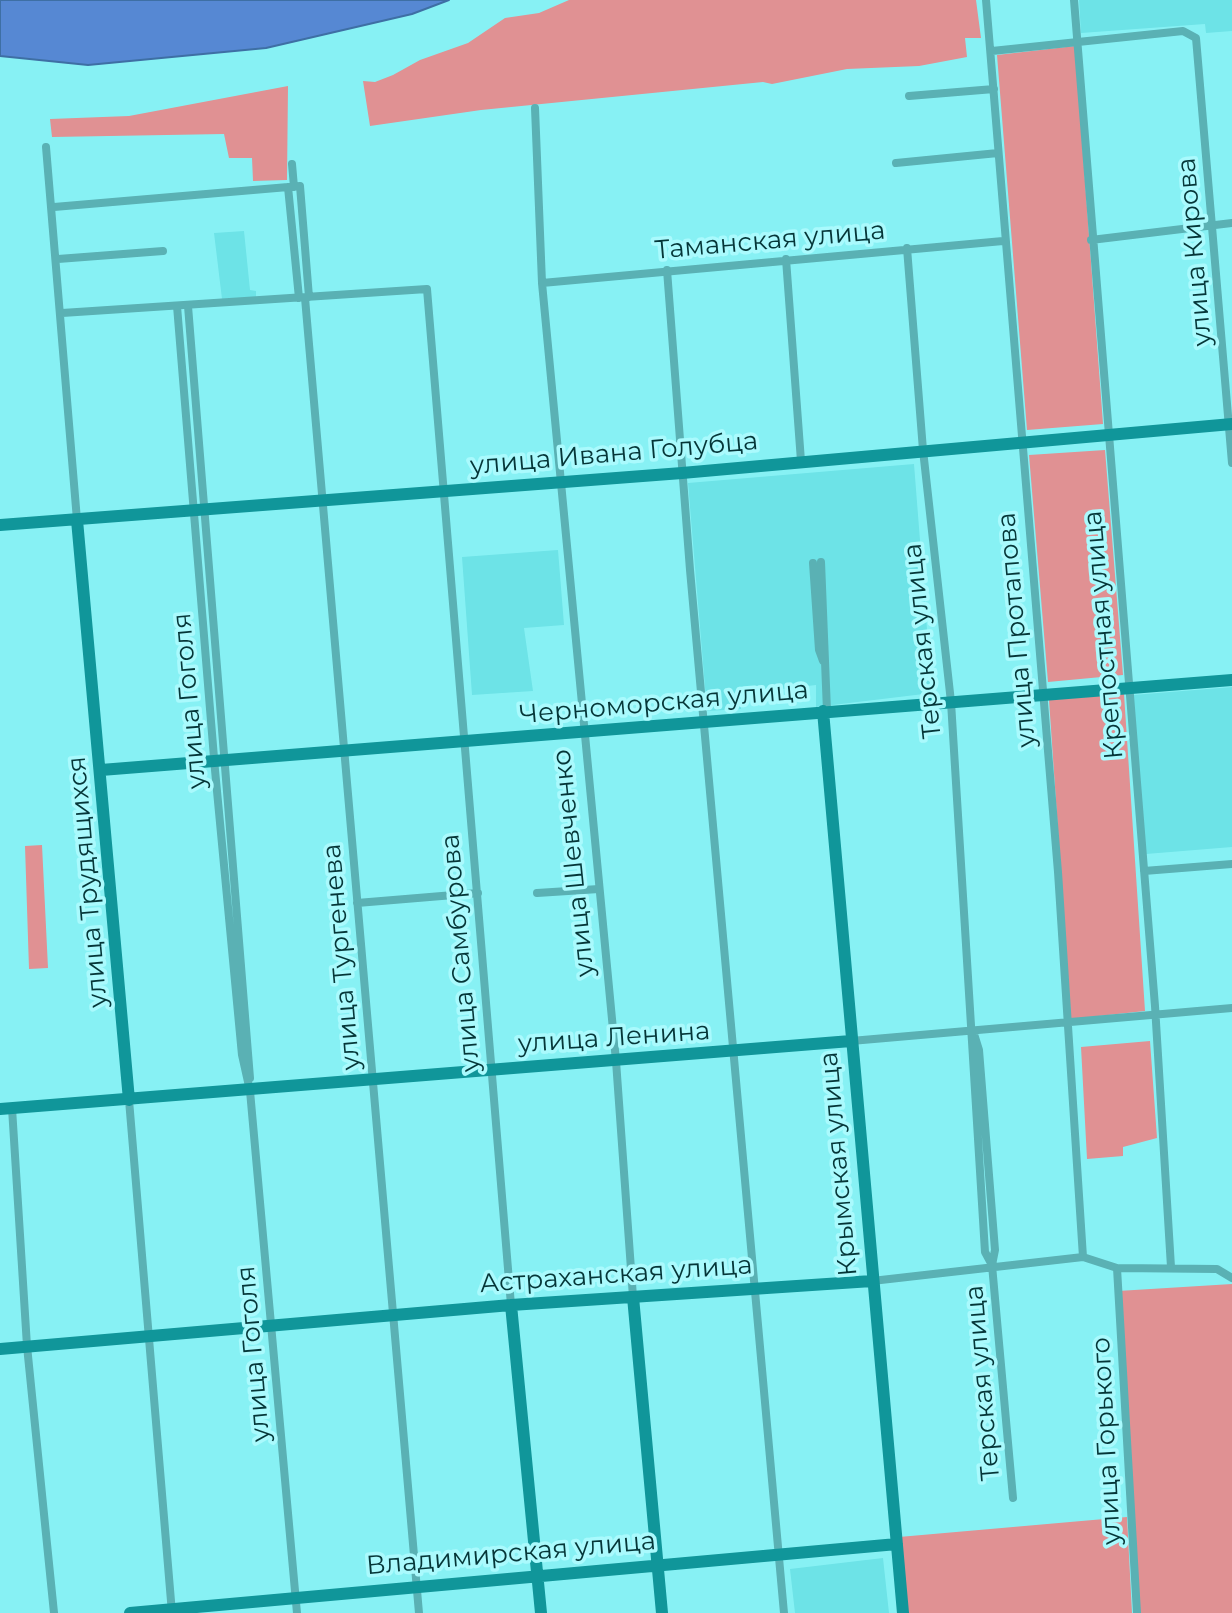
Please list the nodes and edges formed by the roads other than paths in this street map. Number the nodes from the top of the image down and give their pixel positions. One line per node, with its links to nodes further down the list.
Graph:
1 (986, 0): 4 (street, улица Протапова)
2 (1074, 0): 3 (street, Крепостная улица)
3 (1078, 41): 4 (street); 15 (street, улица Кирова); 16 (street, Крепостная улица)
4 (992, 51): 5 (street, улица Протапова)
5 (994, 89): 6 (street); 9 (street, улица Протапова)
6 (909, 96)
7 (535, 108): 23 (street, улица Шевченко)
8 (46, 147): 13 (street, улица Трудящихся)
9 (998, 153): 10 (street); 17 (street, улица Протапова)
10 (896, 163)
11 (292, 164): 12 (street, улица Тургенева)
12 (294, 187): 13 (street); 24 (street, улица Тургенева)
13 (54, 207): 20 (street, улица Трудящихся)
14 (1232, 223): 15 (street)
15 (1214, 226): 16 (street); 28 (street, улица Кирова)
16 (1091, 240): 29 (street, Крепостная улица)
17 (1003, 241): 18 (street, Таманская улица); 30 (street, улица Протапова)
18 (907, 248): 21 (street, Таманская улица); 31 (street, Терская улица)
19 (163, 251): 20 (street)
20 (58, 259): 27 (street, улица Трудящихся)
21 (786, 259): 22 (street, Таманская улица); 32 (street)
22 (667, 270): 23 (street, Таманская улица); 34 (street)
23 (542, 283): 35 (street, улица Шевченко)
24 (304, 298): 26 (street); 36 (street, улица Самбурова); 37 (street, улица Тургенева)
25 (177, 306): 26 (street); 27 (street); 38 (street, улица Гоголя)
26 (188, 306): 38 (street, улица Гоголя)
27 (62, 313): 39 (street, улица Трудящихся)
28 (1230, 424): 29 (street, улица Ивана Голубца); 33 (street, улица Кирова)
29 (1107, 434): 30 (street, улица Ивана Голубца); 43 (street, Крепостная улица)
30 (1020, 444): 31 (street, улица Ивана Голубца); 44 (street, улица Протапова)
31 (923, 450): 32 (street, улица Ивана Голубца); 45 (street, Терская улица)
32 (801, 461): 34 (street, улица Ивана Голубца)
33 (1232, 463)
34 (682, 473): 35 (street, улица Ивана Голубца); 47 (street)
35 (562, 479): 36 (street, улица Ивана Голубца); 48 (street, улица Шевченко)
36 (443, 491): 37 (street, улица Ивана Голубца); 49 (street, улица Самбурова)
37 (322, 500): 38 (street, улица Ивана Голубца); 50 (street, улица Тургенева)
38 (198, 511): 39 (street, улица Ивана Голубца); 51 (street, улица Гоголя)
39 (77, 520): 40 (street, улица Ивана Голубца); 52 (street, улица Трудящихся)
40 (0, 525)
41 (817, 563): 46 (street, Крымская улица)
42 (1232, 680): 43 (street, Черноморская улица)
43 (1129, 689): 44 (street, Черноморская улица); 54 (street, Крепостная улица)
44 (1042, 696): 45 (street, Черноморская улица); 61 (street, улица Протапова)
45 (951, 702): 46 (street, Черноморская улица); 62 (street, Терская улица)
46 (825, 711): 47 (street, Черноморская улица); 63 (street, Крымская улица)
47 (705, 724): 48 (street, Черноморская улица); 64 (street)
48 (584, 734): 49 (street, Черноморская улица); 55 (street, улица Шевченко)
49 (465, 743): 50 (street, Черноморская улица); 56 (street, улица Самбурова)
50 (344, 753): 51 (street, Черноморская улица); 58 (street, улица Тургенева)
51 (220, 762): 52 (street, Черноморская улица); 68 (street, улица Гоголя)
52 (101, 770): 69 (street, улица Трудящихся)
53 (1232, 864): 54 (street)
54 (1144, 871): 60 (street, Крепостная улица)
55 (599, 889): 57 (street); 65 (street, улица Шевченко)
56 (478, 893): 58 (street); 66 (street, улица Самбурова)
57 (537, 893)
58 (357, 903): 67 (street, улица Тургенева)
59 (1232, 1008): 60 (street, улица Ленина)
60 (1155, 1015): 61 (street, улица Ленина); 73 (street, Крепостная улица)
61 (1068, 1023): 62 (street, улица Ленина); 71 (street, улица Протапова)
62 (973, 1031): 63 (street, улица Ленина); 72 (street, Терская улица)
63 (851, 1041): 64 (street, улица Ленина); 76 (street, Крымская улица)
64 (733, 1050): 65 (street, улица Ленина); 77 (street)
65 (616, 1061): 66 (street, улица Ленина); 78 (street, улица Шевченко)
66 (494, 1069): 67 (street, улица Ленина); 79 (street, улица Самбурова)
67 (373, 1079): 68 (street, улица Ленина); 80 (street, улица Тургенева)
68 (250, 1091): 69 (street, улица Ленина); 81 (street, улица Гоголя)
69 (129, 1100): 70 (street, улица Ленина); 82 (street, улица Трудящихся)
70 (6, 1109): 83 (street)
71 (1083, 1257): 72 (street, Астраханская улица); 74 (street, Астраханская улица)
72 (992, 1265): 76 (street, Астраханская улица); 85 (street, Терская улица)
73 (1171, 1267): 74 (street, Астраханская улица); 75 (street, Астраханская улица)
74 (1117, 1268): 101 (street, улица Горького)
75 (1232, 1278)
76 (872, 1281): 77 (street, Астраханская улица); 86 (street, Крымская улица)
77 (753, 1287): 78 (street, Астраханская улица); 87 (street)
78 (633, 1297): 79 (street, Астраханская улица); 88 (street, улица Шевченко)
79 (511, 1305): 80 (street, Астраханская улица); 89 (street, улица Самбурова)
80 (392, 1315): 81 (street, Астраханская улица); 90 (street, улица Тургенева)
81 (271, 1326): 82 (street, Астраханская улица); 91 (street, улица Гоголя)
82 (150, 1336): 83 (street, Астраханская улица); 92 (street, улица Трудящихся)
83 (27, 1346): 84 (street, Астраханская улица); 93 (street)
84 (0, 1349)
85 (1013, 1498)
86 (897, 1544): 87 (street, Владимирская улица); 100 (street, Крымская улица)
87 (778, 1554): 88 (street, Владимирская улица); 99 (street)
88 (658, 1563): 89 (street, Владимирская улица); 98 (street, улица Шевченко)
89 (538, 1576): 90 (street, Владимирская улица); 97 (street, улица Самбурова)
90 (416, 1585): 91 (street, Владимирская улица); 96 (street, улица Тургенева)
91 (295, 1596): 92 (street, Владимирская улица); 95 (street, улица Гоголя)
92 (171, 1611): 94 (street, Владимирская улица)
93 (54, 1613)
94 (130, 1613)
95 (297, 1613)
96 (419, 1613)
97 (541, 1613)
98 (662, 1613)
99 (784, 1613)
100 (903, 1613)
101 (1137, 1613)

